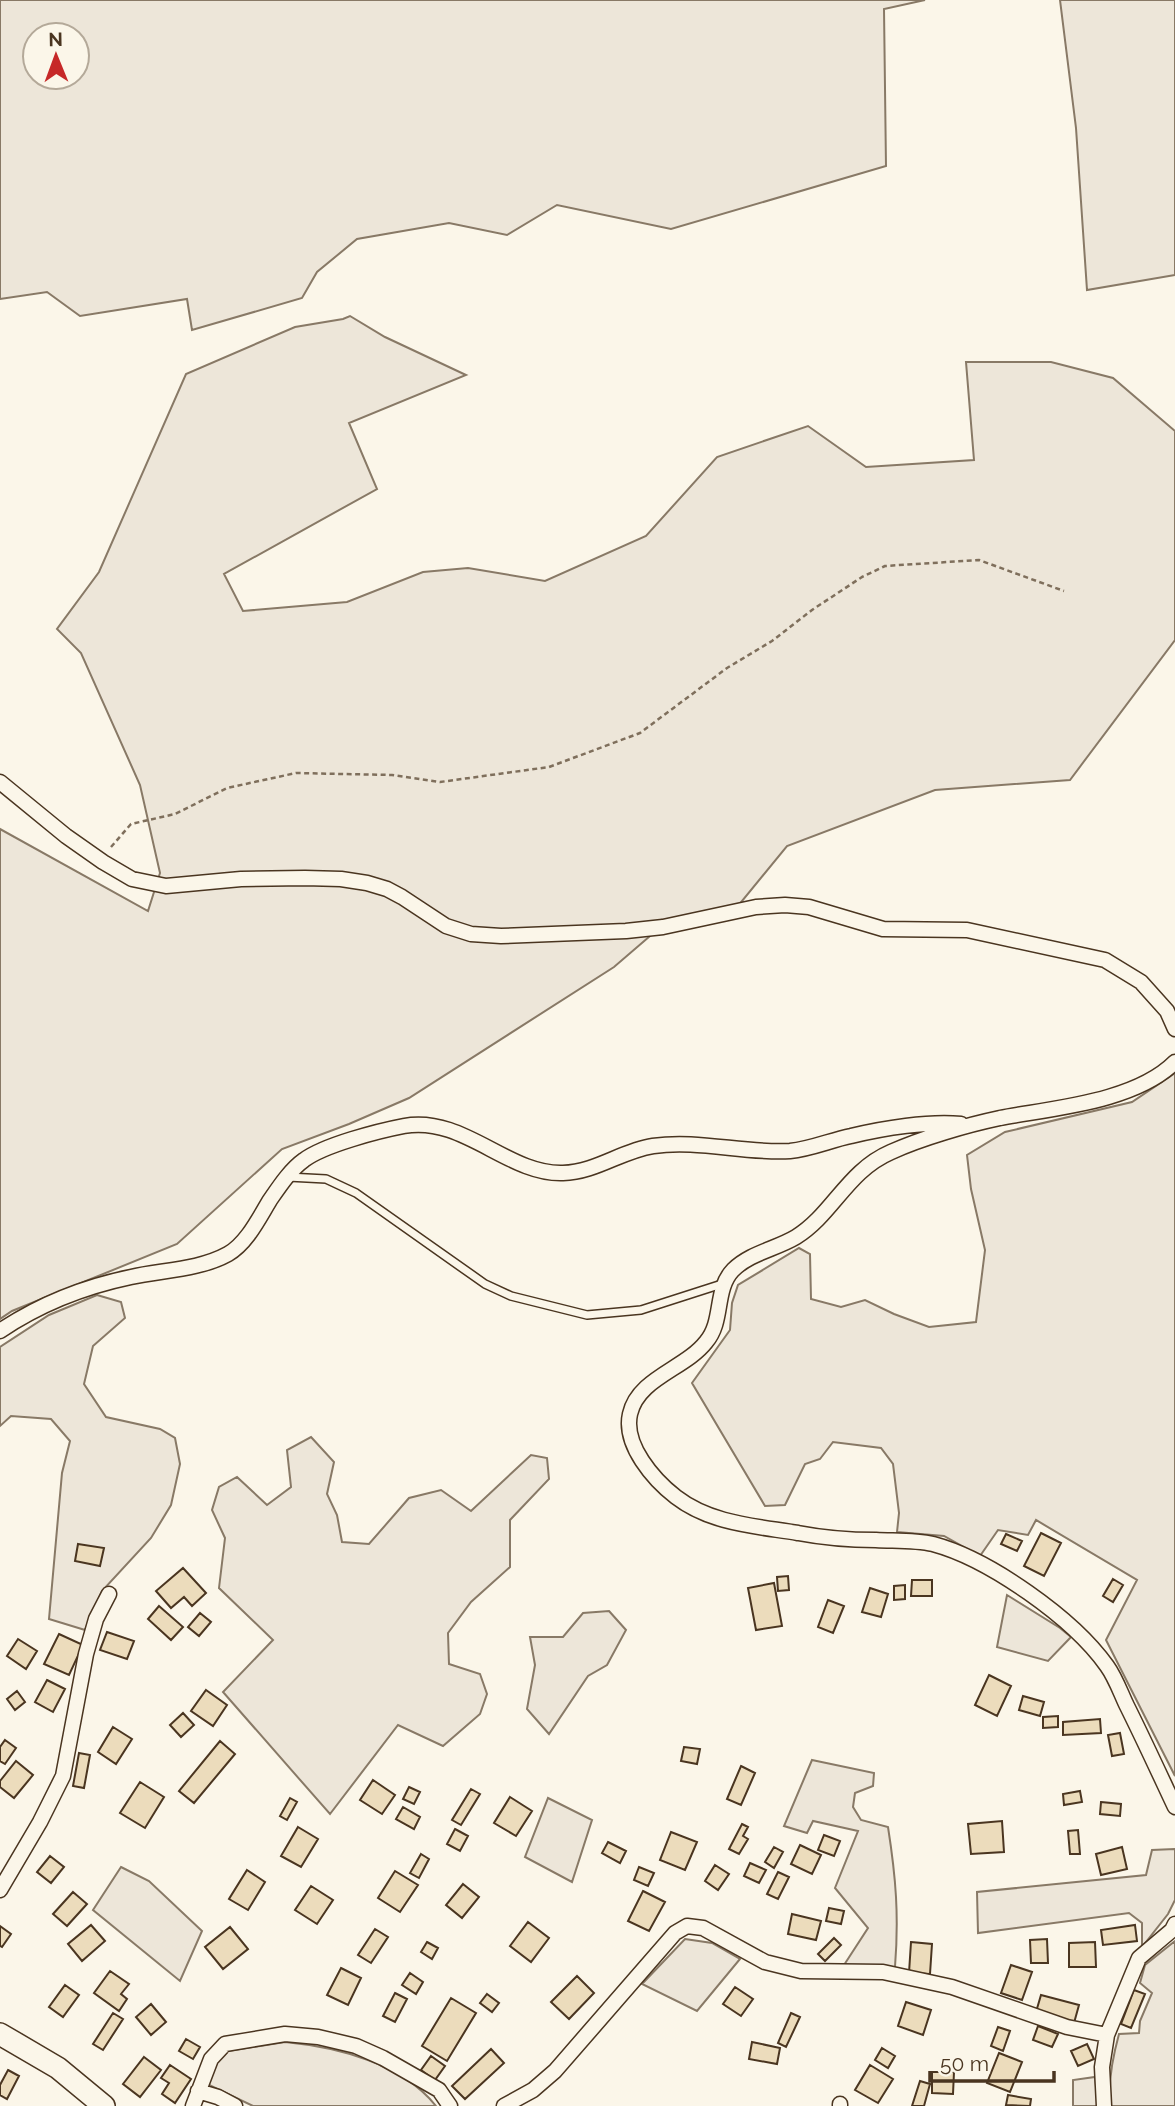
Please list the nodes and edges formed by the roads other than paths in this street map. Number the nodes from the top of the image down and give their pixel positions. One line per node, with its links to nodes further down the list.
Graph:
1 (0, 782): 2 (street)
2 (1175, 1028)
3 (1175, 1062): 4 (street)
4 (972, 1124): 5 (street); 6 (street)
5 (287, 1177): 6 (lane); 7 (street)
6 (722, 1284): 9 (street)
7 (0, 1331)
8 (109, 1594): 10 (street)
9 (1175, 1807)
10 (0, 1891)
11 (1175, 1924): 13 (street)
12 (0, 2034): 15 (main road)
13 (1107, 2035): 19 (street); 20 (street)
14 (198, 2091): 16 (street); 17 (street); 18 (street)
15 (104, 2106)
16 (193, 2106)
17 (235, 2106)
18 (450, 2106)
19 (504, 2106)
20 (1104, 2106)

